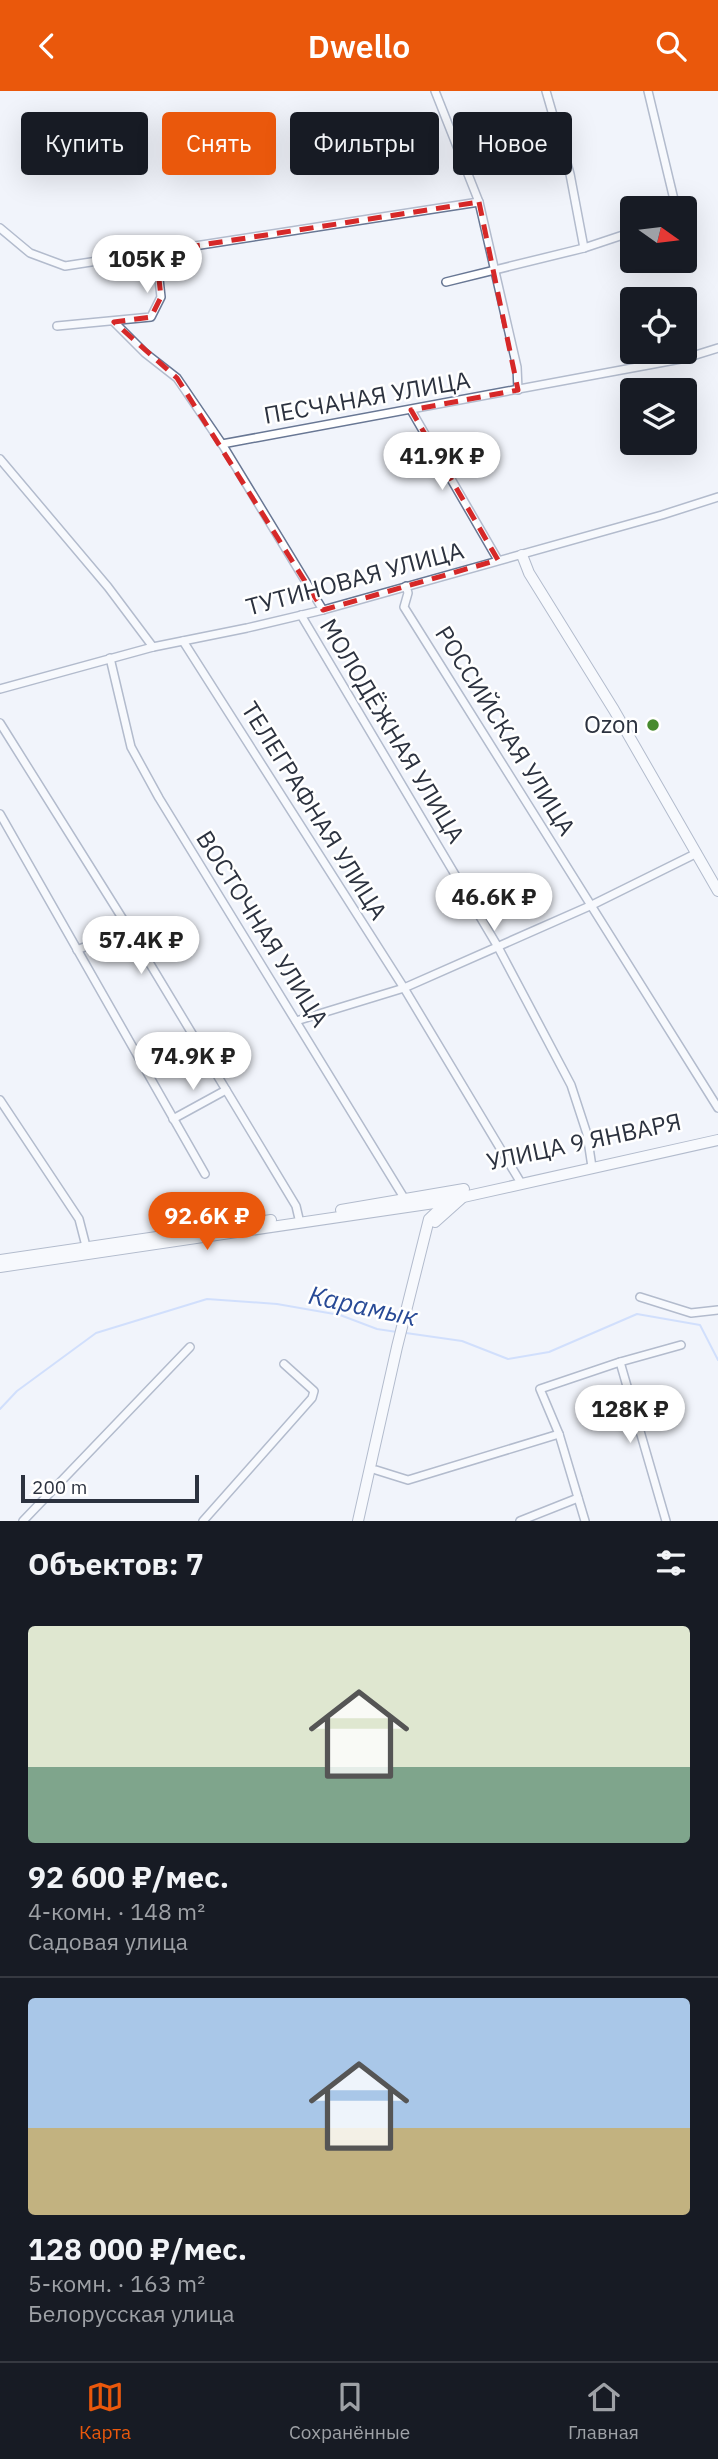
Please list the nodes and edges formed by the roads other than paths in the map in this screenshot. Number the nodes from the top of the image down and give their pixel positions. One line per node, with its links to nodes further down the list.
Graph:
1 (435, 91): 5 (street)
2 (546, 91): 8 (street)
3 (648, 91): 4 (street)
4 (674, 196)
5 (479, 202): 9 (street); 10 (street)
6 (0, 228): 9 (street)
7 (620, 236): 8 (street)
8 (584, 248): 10 (street)
9 (156, 252): 12 (street)
10 (495, 270): 11 (street); 15 (street)
11 (446, 282)
12 (114, 323): 13 (street); 17 (street, МОЛОДЁЖНАЯ УЛИЦА)
13 (57, 326)
14 (718, 348): 15 (street, ПЕСЧАНАЯ УЛИЦА)
15 (518, 390): 16 (street, ПЕСЧАНАЯ УЛИЦА)
16 (411, 409): 17 (street, ПЕСЧАНАЯ УЛИЦА); 21 (street)
17 (222, 444): 23 (street, МОЛОДЁЖНАЯ УЛИЦА)
18 (0, 459): 26 (street)
19 (718, 498): 20 (street, ТУТИНОВАЯ УЛИЦА)
20 (522, 555): 21 (street, ТУТИНОВАЯ УЛИЦА); 31 (main road)
21 (498, 560): 22 (street, ТУТИНОВАЯ УЛИЦА)
22 (406, 586): 23 (street, ТУТИНОВАЯ УЛИЦА); 33 (street, РОССИЙСКАЯ УЛИЦА)
23 (323, 610): 24 (street, ТУТИНОВАЯ УЛИЦА)
24 (301, 615): 25 (street, ТУТИНОВАЯ УЛИЦА); 35 (street, МОЛОДЁЖНАЯ УЛИЦА)
25 (183, 641): 26 (street, ТУТИНОВАЯ УЛИЦА); 37 (street, ТЕЛЕГРАФНАЯ УЛИЦА)
26 (153, 647): 27 (street, ТУТИНОВАЯ УЛИЦА)
27 (110, 658): 28 (street, ТУТИНОВАЯ УЛИЦА); 38 (street, ВОСТОЧНАЯ УЛИЦА)
28 (0, 689)
29 (0, 723): 34 (street)
30 (0, 814): 36 (street)
31 (697, 853): 32 (main road); 33 (street)
32 (718, 891)
33 (592, 905): 35 (street); 41 (street, РОССИЙСКАЯ УЛИЦА)
34 (129, 929): 36 (street); 39 (street)
35 (498, 947): 37 (street); 45 (street, МОЛОДЁЖНАЯ УЛИЦА)
36 (77, 950): 42 (street)
37 (404, 988): 38 (street); 47 (street, ТЕЛЕГРАФНАЯ УЛИЦА)
38 (296, 1021): 50 (street, ВОСТОЧНАЯ УЛИЦА)
39 (226, 1090): 42 (street); 51 (street)
40 (0, 1100): 52 (street)
41 (718, 1108)
42 (173, 1119): 46 (street)
43 (718, 1135): 45 (main road, УЛИЦА 9 ЯНВАРЯ)
44 (718, 1140): 45 (main road, УЛИЦА 9 ЯНВАРЯ)
45 (591, 1165): 47 (main road, УЛИЦА 9 ЯНВАРЯ)
46 (205, 1174)
47 (519, 1180): 48 (main road, УЛИЦА 9 ЯНВАРЯ)
48 (463, 1193): 49 (main road); 50 (main road); 57 (main road)
49 (450, 1199): 50 (main road); 57 (main road)
50 (408, 1203): 51 (main road)
51 (299, 1219): 52 (main road)
52 (87, 1250): 53 (main road); 54 (main road)
53 (0, 1260)
54 (0, 1267)
55 (640, 1297): 56 (street)
56 (718, 1310)
57 (409, 1315): 60 (main road)
58 (681, 1345): 61 (street)
59 (190, 1347): 66 (street)
60 (401, 1347): 64 (main road); 68 (main road)
61 (620, 1361): 63 (street); 72 (street)
62 (284, 1364): 67 (street)
63 (559, 1434): 64 (street); 65 (street)
64 (376, 1470): 69 (main road)
65 (578, 1498): 70 (street); 71 (street)
66 (23, 1521)
67 (203, 1521)
68 (358, 1521)
69 (364, 1521)
70 (520, 1521)
71 (585, 1521)
72 (666, 1521)

